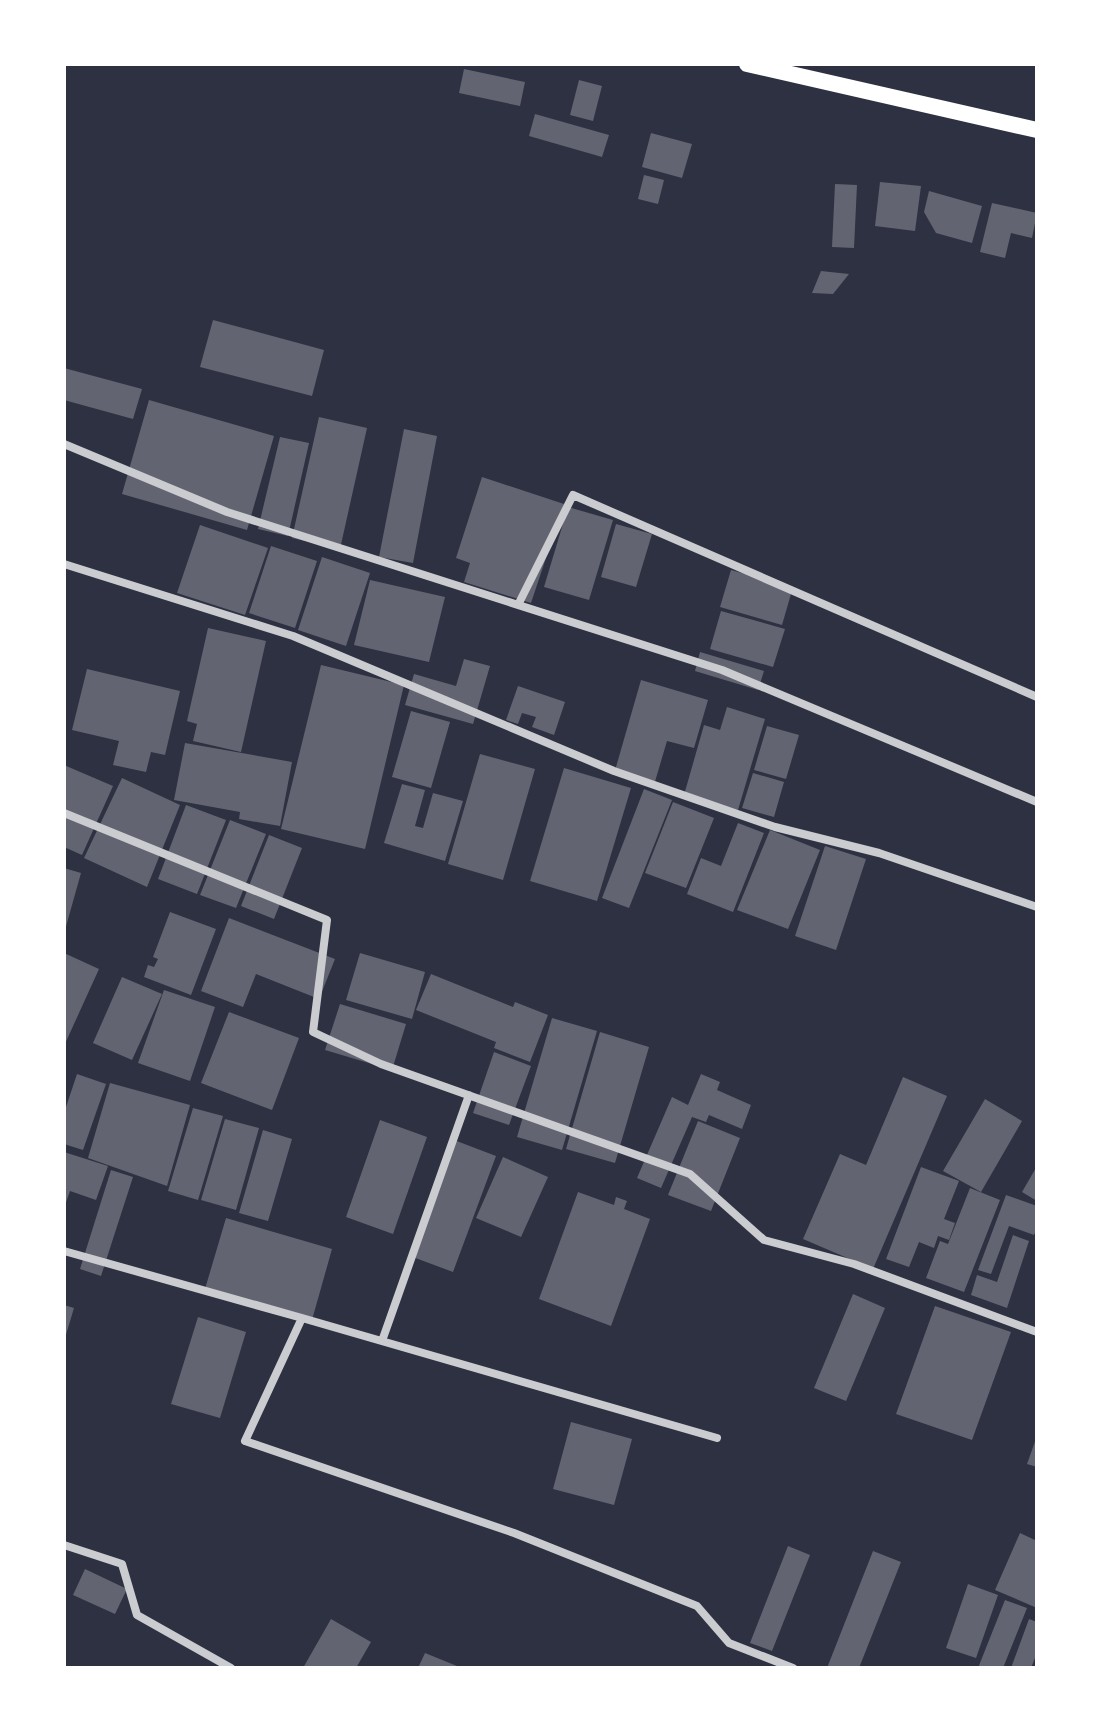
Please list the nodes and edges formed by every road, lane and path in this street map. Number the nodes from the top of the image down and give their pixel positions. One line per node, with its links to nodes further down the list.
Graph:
1 (747, 64): 2 (main road)
2 (1037, 130)
3 (64, 444): 5 (street)
4 (64, 564): 9 (street)
5 (518, 605): 6 (street); 7 (street)
6 (1037, 697)
7 (1037, 802)
8 (64, 813): 10 (street)
9 (1037, 907)
10 (469, 1095): 13 (street); 14 (street)
11 (64, 1251): 12 (street)
12 (302, 1318): 14 (street); 18 (street)
13 (1037, 1332)
14 (382, 1341): 15 (street)
15 (717, 1438)
16 (64, 1545): 17 (street)
17 (231, 1668)
18 (793, 1668)

